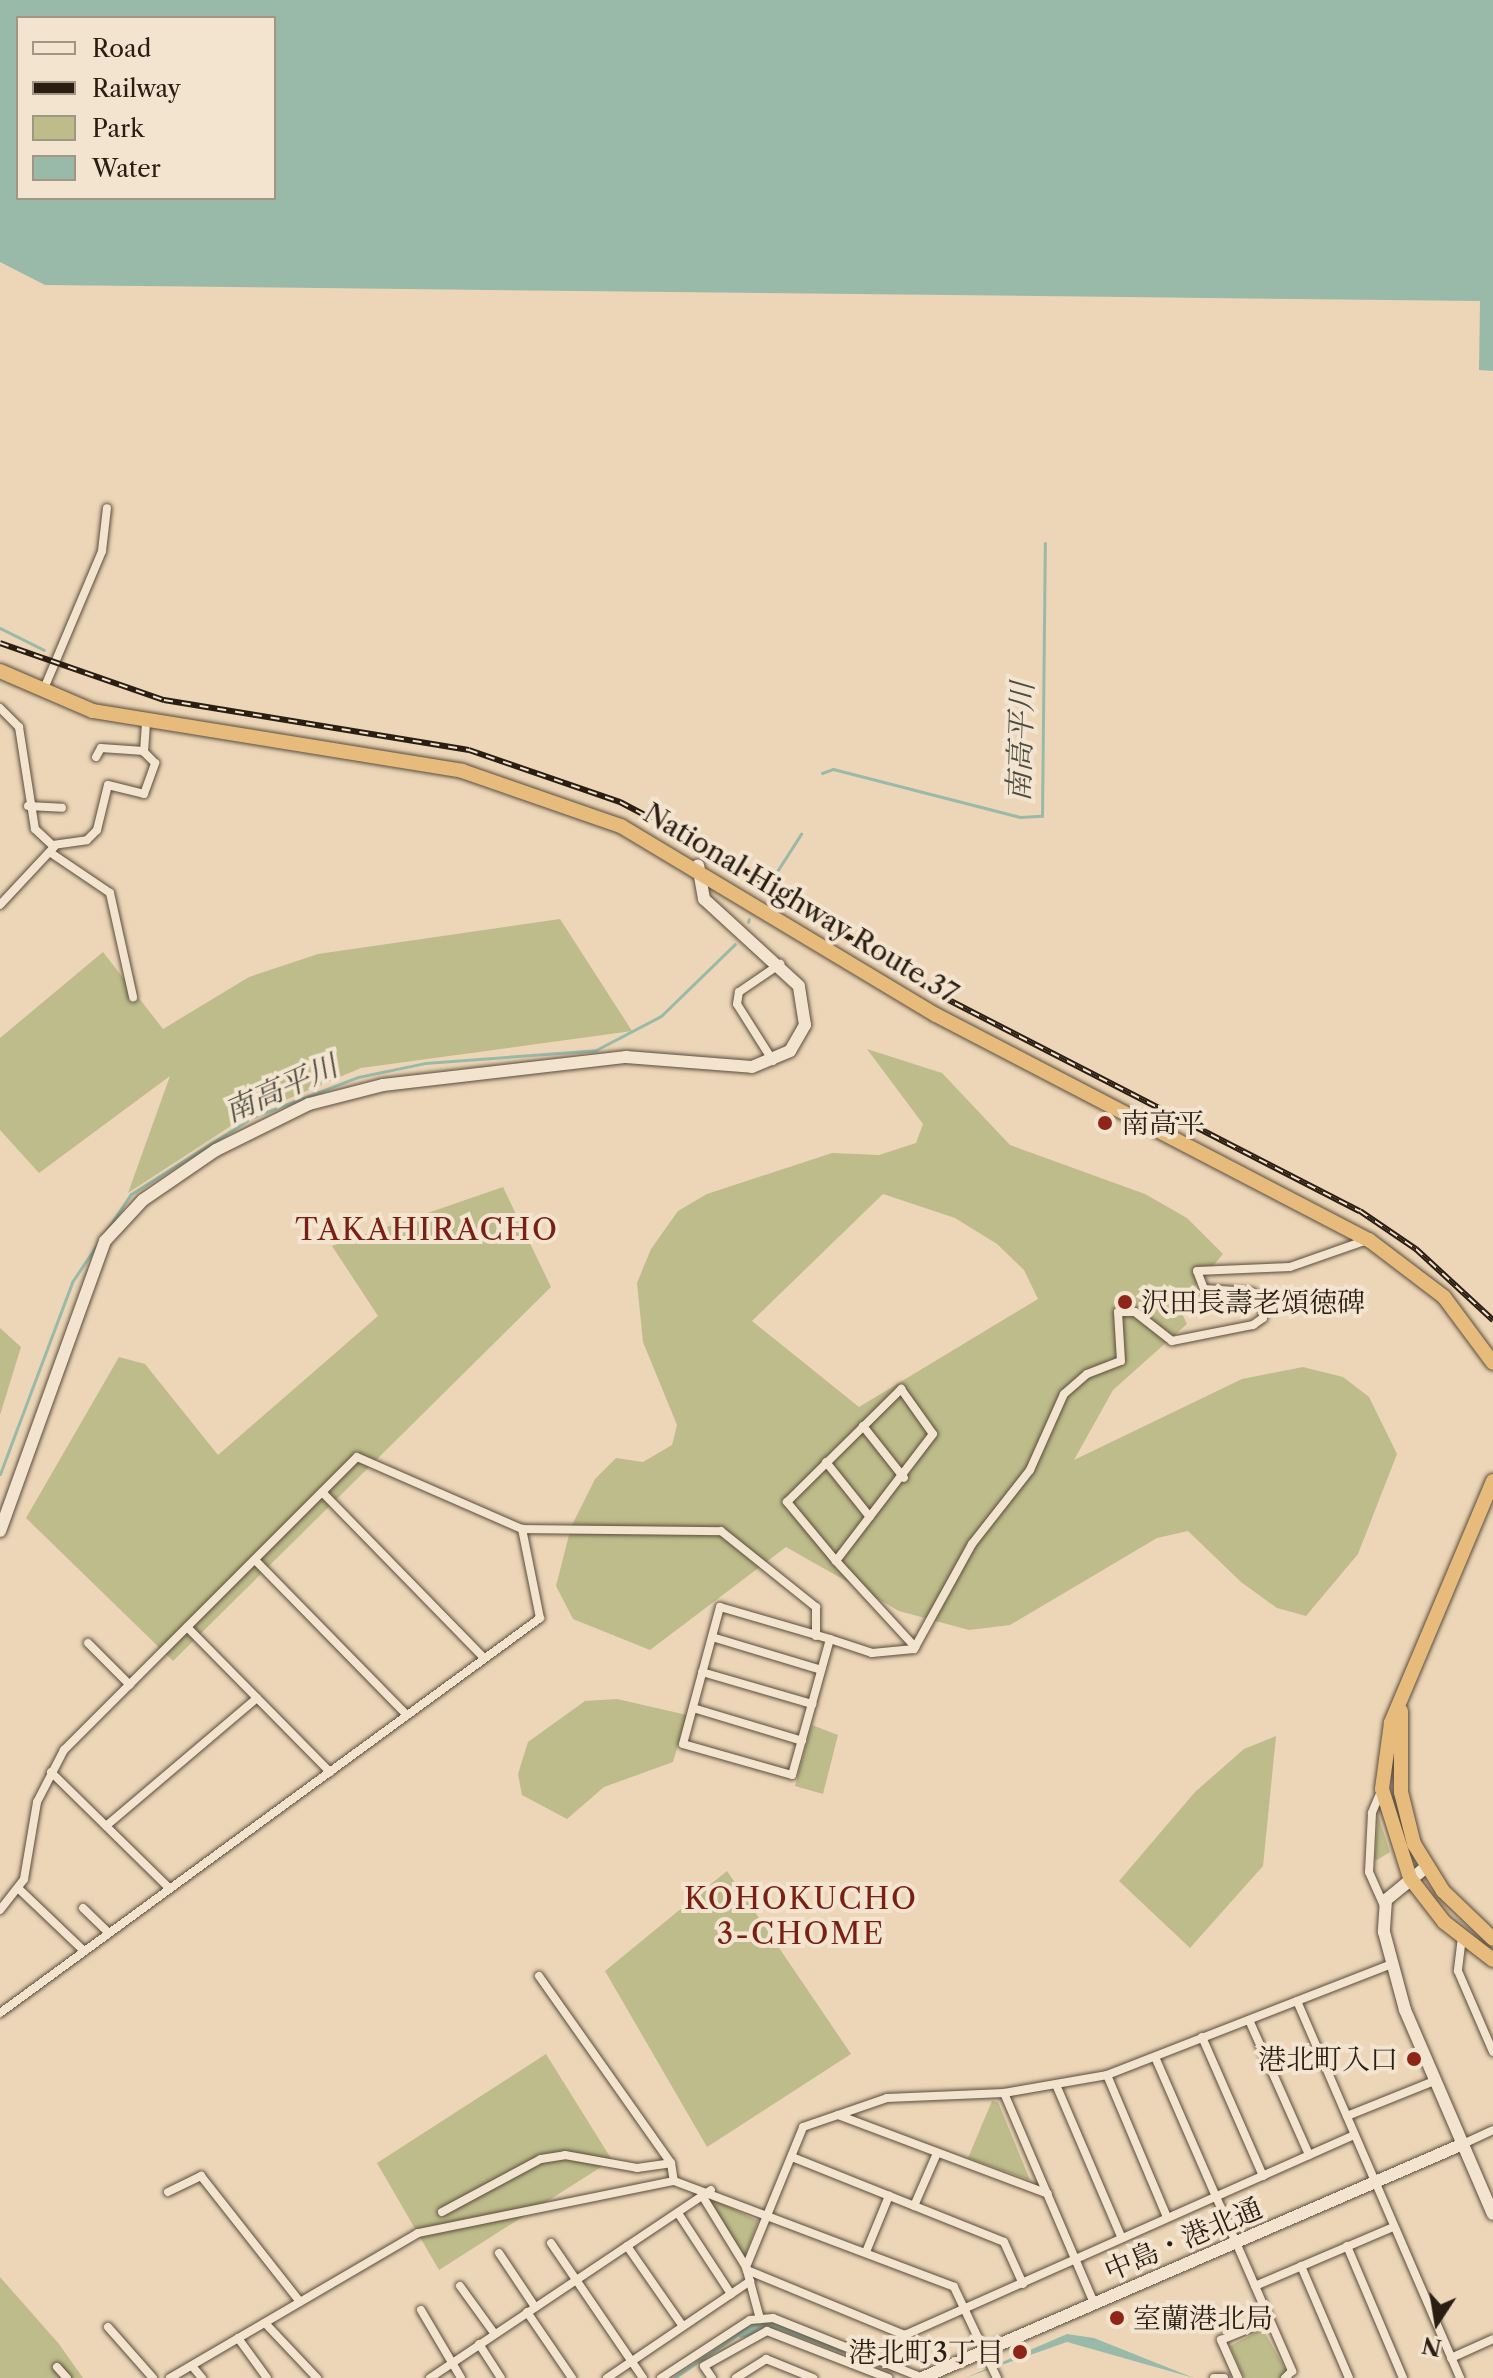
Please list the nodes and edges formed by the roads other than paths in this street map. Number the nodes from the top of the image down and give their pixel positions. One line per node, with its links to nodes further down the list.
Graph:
1 (107, 508): 3 (street)
2 (0, 671): 3 (highway, National Highway Route 37)
3 (43, 691): 5 (highway, National Highway Route 37)
4 (0, 708): 8 (street)
5 (146, 723): 6 (street); 11 (highway, National Highway Route 37)
6 (144, 751): 7 (street); 10 (street)
7 (96, 757)
8 (28, 806): 9 (street); 10 (street)
9 (62, 808)
10 (52, 849): 12 (street); 14 (street)
11 (698, 866): 13 (street); 16 (highway, National Highway Route 37)
12 (0, 905)
13 (780, 964): 15 (street); 15 (street)
14 (133, 997)
15 (773, 1062): 25 (street)
16 (1369, 1240): 17 (highway, National Highway Route 37); 33 (street)
17 (1493, 1363)
18 (863, 1426): 19 (street); 20 (street); 20 (street)
19 (826, 1462): 23 (street); 27 (street)
20 (904, 1478): 23 (street)
21 (1493, 1481): 38 (highway)
22 (322, 1492): 24 (street); 26 (street); 34 (street)
23 (870, 1517): 27 (street)
24 (522, 1529): 29 (street); 34 (street)
25 (0, 1531)
26 (255, 1560): 28 (street); 42 (street)
27 (836, 1561): 33 (street)
28 (187, 1627): 37 (street); 39 (street)
29 (816, 1636): 30 (street); 31 (street)
30 (712, 1637): 35 (street); 36 (street)
31 (830, 1639): 33 (street); 35 (street)
32 (88, 1643): 37 (street)
33 (915, 1647)
34 (484, 1658): 42 (street)
35 (821, 1670): 40 (street)
36 (702, 1672): 40 (street); 41 (street)
37 (130, 1685): 44 (street)
38 (1403, 1691): 46 (highway); 48 (highway)
39 (257, 1698): 45 (street); 47 (street)
40 (812, 1704): 43 (street)
41 (693, 1708): 43 (street); 43 (street)
42 (407, 1715): 45 (street)
43 (802, 1741)
44 (51, 1772): 47 (street); 51 (street)
45 (330, 1772): 50 (street)
46 (1382, 1789): 49 (highway); 52 (street)
47 (106, 1826): 50 (street)
48 (1425, 1868): 49 (street); 57 (highway)
49 (1410, 1878): 52 (street); 56 (highway)
50 (169, 1888): 55 (street)
51 (19, 1889): 54 (street); 58 (street)
52 (1384, 1906): 60 (street)
53 (83, 1908): 55 (street)
54 (0, 1910)
55 (108, 1932): 58 (street)
56 (1462, 1937): 59 (highway); 65 (street)
57 (1493, 1939)
58 (84, 1951): 63 (street)
59 (1493, 1960)
60 (1391, 1964): 62 (street); 71 (street)
61 (539, 1976): 82 (street)
62 (1297, 2001): 64 (street); 75 (street)
63 (0, 2013)
64 (1249, 2020): 67 (street); 80 (street)
65 (1479, 2021): 66 (street); 68 (street)
66 (1493, 2030)
67 (1202, 2037): 69 (street); 83 (street)
68 (1493, 2052)
69 (1155, 2057): 70 (street); 91 (street)
70 (1107, 2075): 72 (street); 97 (street)
71 (1434, 2081): 75 (street); 78 (street)
72 (1057, 2087): 73 (street); 99 (street)
73 (1004, 2093): 74 (street); 88 (street)
74 (837, 2115): 79 (street); 81 (street)
75 (1347, 2116): 77 (street)
76 (1493, 2130): 78 (street)
77 (1355, 2135): 80 (street); 85 (street)
78 (1463, 2144): 85 (street, 中島・港北通); 96 (street)
79 (937, 2153): 88 (street); 92 (street)
80 (1309, 2155): 83 (street)
81 (792, 2157): 89 (street); 94 (street)
82 (671, 2163): 84 (street); 93 (street)
83 (1263, 2176): 91 (street)
84 (674, 2181): 86 (street); 115 (street)
85 (1376, 2182): 98 (street); 100 (street, 中島・港北通)
86 (711, 2190): 90 (street); 94 (street)
87 (168, 2192): 115 (street)
88 (1048, 2194): 106 (street)
89 (889, 2196): 92 (street); 104 (street)
90 (703, 2197): 95 (street); 108 (street)
91 (1215, 2197): 97 (street); 100 (street)
92 (914, 2206): 111 (street)
93 (442, 2212)
94 (768, 2212): 104 (street); 108 (street)
95 (678, 2213): 102 (street); 114 (street)
96 (1493, 2214)
97 (1167, 2217): 99 (street)
98 (1393, 2227): 103 (street); 133 (street)
99 (1121, 2236): 106 (street)
100 (1235, 2242): 113 (street); 116 (street, 中島・港北通)
101 (551, 2243): 109 (street)
102 (627, 2246): 109 (street); 123 (street)
103 (1347, 2246): 107 (street); 163 (street)
104 (866, 2252): 118 (street)
105 (499, 2253): 117 (street)
106 (1076, 2262): 111 (street); 116 (street)
107 (1301, 2266): 113 (street); 162 (street)
108 (747, 2268): 110 (street); 127 (street)
109 (577, 2278): 117 (street); 134 (street)
110 (750, 2281): 114 (street); 120 (street)
111 (1023, 2284): 118 (street)
112 (460, 2286): 126 (street)
113 (1255, 2286): 121 (street)
114 (731, 2294): 123 (street)
115 (300, 2302): 122 (street)
116 (1094, 2303): 132 (street, 中島・港北通)
117 (531, 2309): 126 (street); 148 (street)
118 (967, 2309): 127 (street); 132 (street)
119 (421, 2310): 135 (street)
120 (760, 2319): 125 (street); 136 (street)
121 (1268, 2321): 160 (street); 161 (street)
122 (265, 2323): 128 (street); 144 (street)
123 (682, 2325): 134 (street)
124 (108, 2327): 140 (street)
125 (730, 2331): 130 (street); 151 (street)
126 (494, 2333): 131 (street)
127 (905, 2335): 136 (street)
128 (238, 2338): 137 (street); 143 (street)
129 (1493, 2339): 133 (street)
130 (737, 2343): 152 (street); 155 (street)
131 (479, 2344): 135 (street); 147 (street)
132 (985, 2350): 156 (street, 中島・港北通); 157 (street)
133 (1451, 2358): 164 (street)
134 (632, 2362): 149 (street); 150 (street)
135 (451, 2364): 145 (street); 146 (street)
136 (895, 2365): 156 (street)
137 (192, 2366): 141 (street); 142 (street)
138 (57, 2367): 139 (street)
139 (67, 2378)
140 (153, 2378)
141 (170, 2378)
142 (202, 2378)
143 (267, 2378)
144 (317, 2378)
145 (430, 2378)
146 (461, 2378)
147 (501, 2378)
148 (572, 2378)
149 (607, 2378)
150 (643, 2378)
151 (661, 2378)
152 (712, 2378)
153 (736, 2378): 154 (street)
154 (813, 2378)
155 (888, 2378)
156 (922, 2378)
157 (997, 2378)
158 (1214, 2378): 159 (street)
159 (1224, 2378)
160 (1238, 2378)
161 (1285, 2378)
162 (1349, 2378)
163 (1403, 2378)
164 (1460, 2378)

